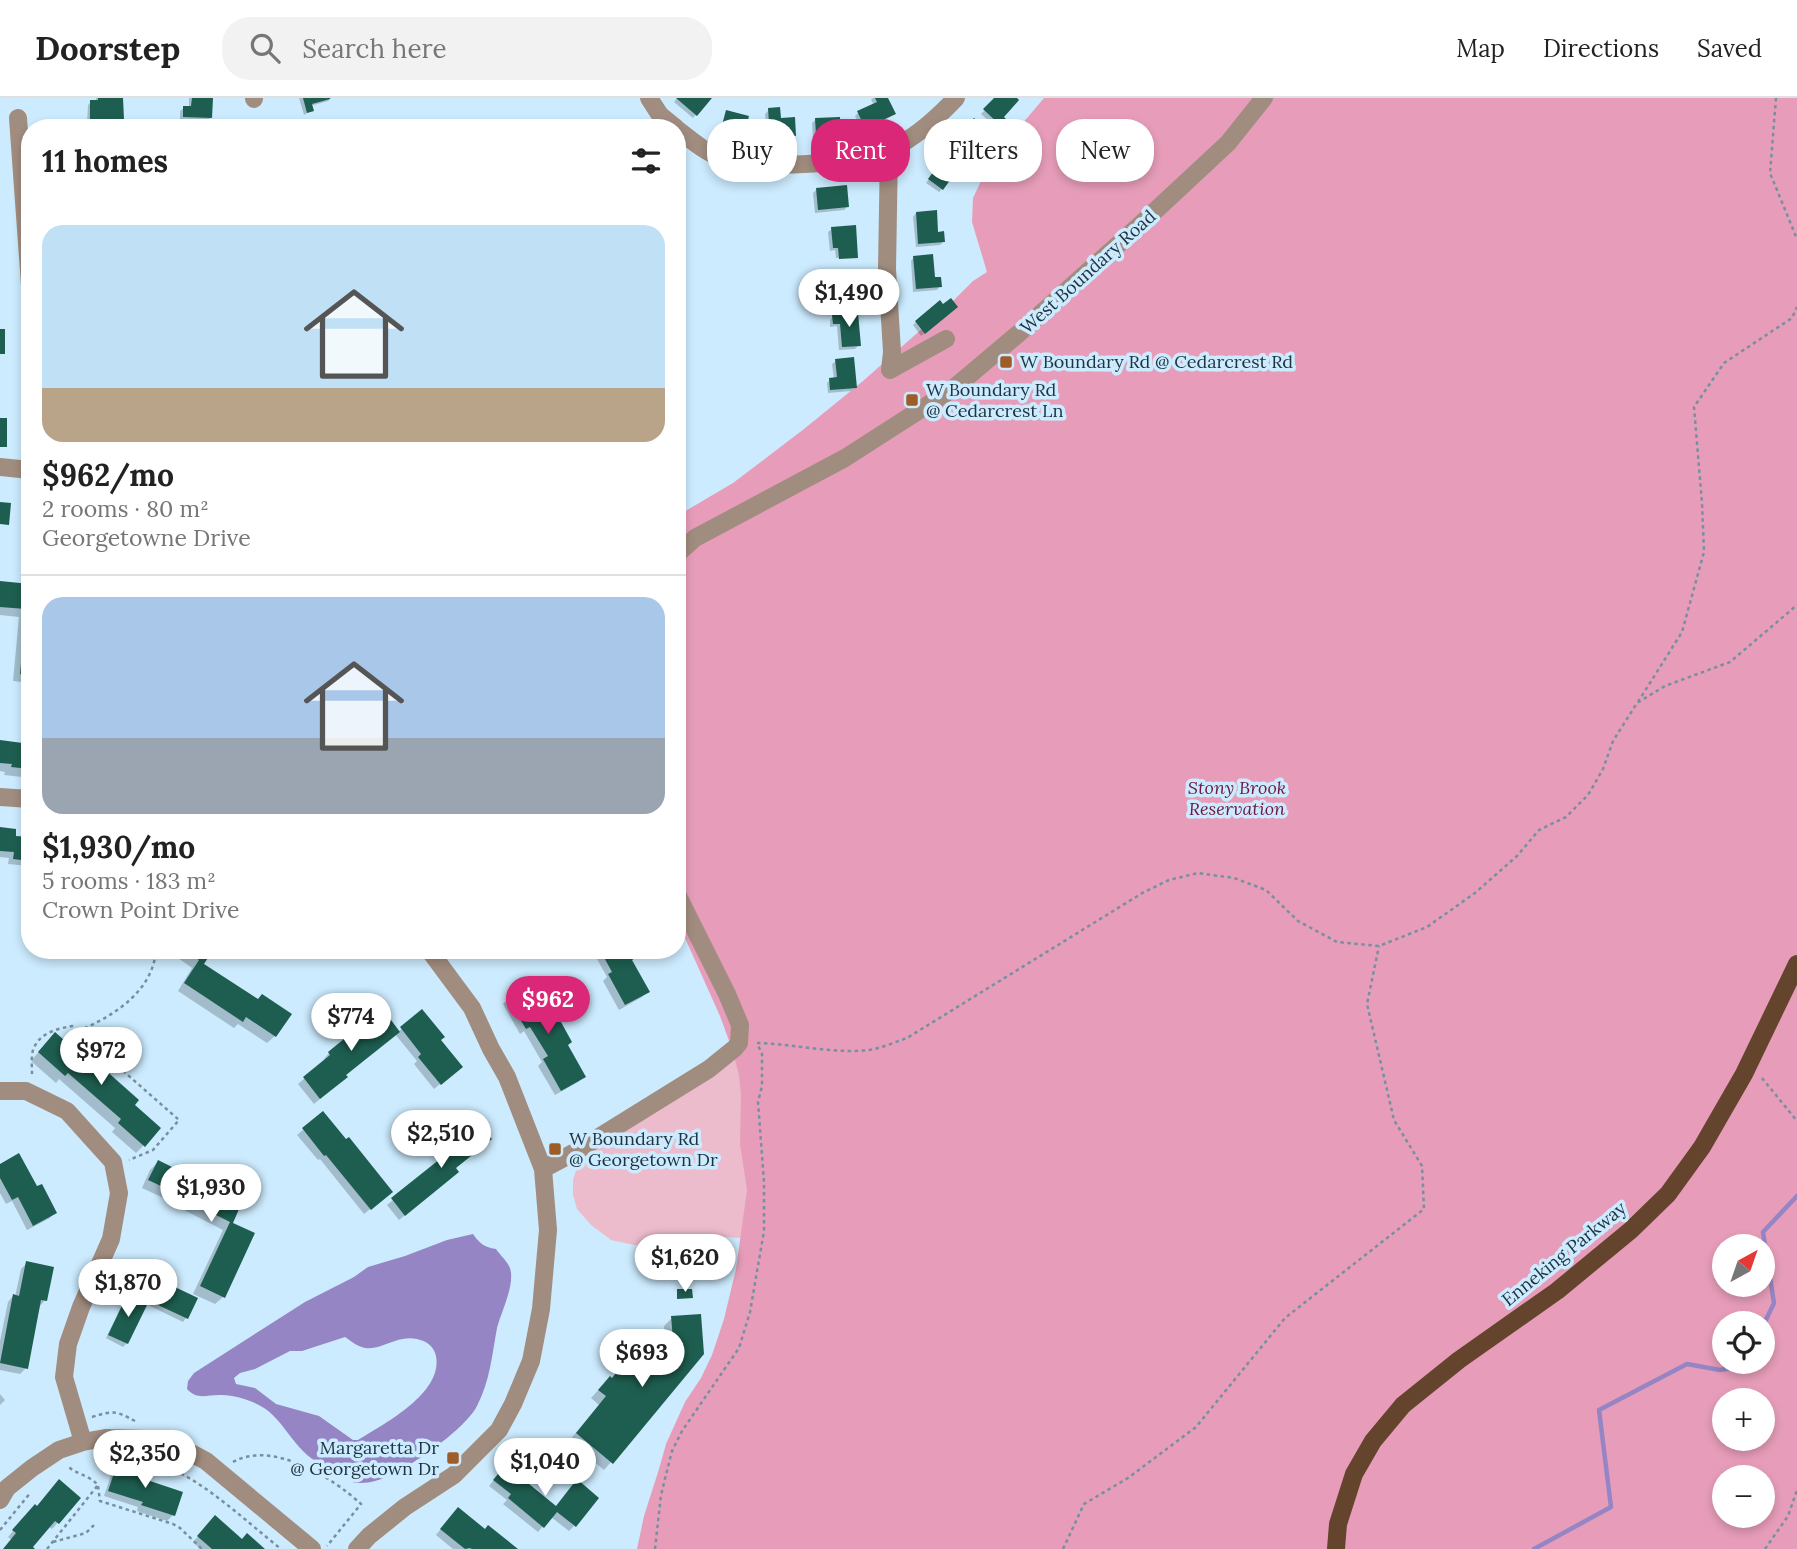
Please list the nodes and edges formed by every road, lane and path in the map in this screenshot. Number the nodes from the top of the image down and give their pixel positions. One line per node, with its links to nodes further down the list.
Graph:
1 (649, 98): 6 (street)
2 (956, 98): 8 (street)
3 (1264, 98): 17 (street, West Boundary Road)
4 (1776, 98): 12 (path)
5 (18, 118): 9 (street)
6 (665, 119)
7 (686, 136): 10 (street)
8 (910, 138)
9 (21, 160)
10 (811, 163)
11 (888, 182): 14 (street)
12 (1797, 239)
13 (1797, 307): 19 (path)
14 (946, 339)
15 (0, 467): 16 (street)
16 (21, 469)
17 (686, 546)
18 (1797, 605): 19 (path)
19 (1637, 704): 23 (path)
20 (0, 797): 21 (street)
21 (21, 798)
22 (686, 912): 28 (street)
23 (1379, 946): 29 (path); 55 (path)
24 (156, 959): 27 (path)
25 (436, 959): 35 (street)
26 (1797, 964): 30 (main road, Enneking Parkway)
27 (78, 1031): 32 (path); 34 (path)
28 (738, 1042): 29 (path); 35 (street)
29 (757, 1043): 54 (path)
30 (1750, 1063): 33 (path); 56 (main road, Enneking Parkway)
31 (0, 1091): 32 (street)
32 (31, 1093): 34 (street)
33 (1797, 1121)
34 (114, 1167): 36 (street)
35 (543, 1169): 53 (street)
36 (83, 1442): 38 (street); 49 (street)
37 (127, 1456): 52 (path)
38 (63, 1457): 39 (path); 41 (path); 42 (path); 45 (street)
39 (76, 1462)
40 (228, 1465): 49 (path)
41 (58, 1469)
42 (98, 1485): 48 (path); 51 (path)
43 (34, 1489): 47 (path)
44 (1797, 1490): 57 (path)
45 (0, 1500)
46 (94, 1525): 48 (path)
47 (0, 1530)
48 (53, 1542): 50 (path)
49 (319, 1547)
50 (47, 1549)
51 (202, 1549)
52 (281, 1549)
53 (357, 1549)
54 (655, 1549)
55 (1063, 1549)
56 (1336, 1549)
57 (1765, 1549)

